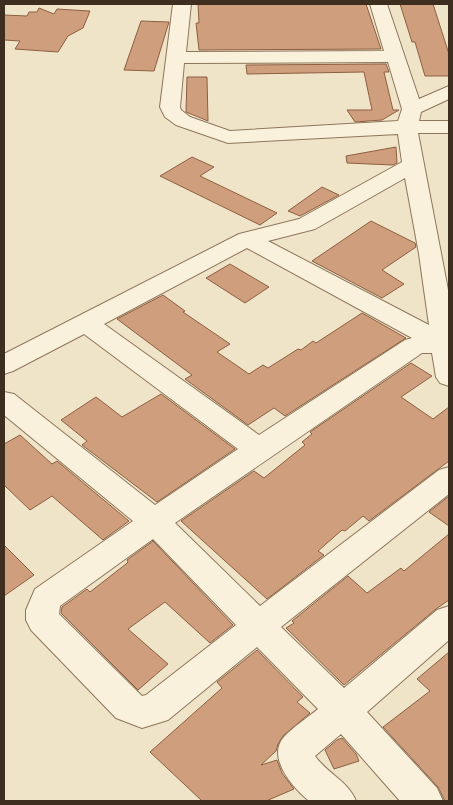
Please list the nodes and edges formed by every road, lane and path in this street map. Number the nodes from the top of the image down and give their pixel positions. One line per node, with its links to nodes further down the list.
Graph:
1 (182, 4): 4 (street)
2 (379, 4): 3 (street)
3 (395, 56): 4 (street); 6 (street)
4 (176, 58): 6 (street)
5 (449, 92): 6 (street)
6 (410, 118): 7 (street); 8 (street)
7 (449, 127)
8 (413, 165): 9 (street); 10 (street)
9 (247, 239): 11 (street); 12 (street)
10 (440, 254): 12 (street)
11 (84, 322): 13 (street); 16 (street)
12 (444, 344): 14 (street); 16 (street)
13 (4, 365)
14 (449, 376)
15 (4, 401): 18 (street)
16 (258, 449): 18 (street)
17 (449, 478): 20 (street)
18 (154, 521): 20 (street); 20 (street)
19 (449, 620): 21 (street)
20 (258, 626): 21 (street)
21 (344, 710): 22 (street); 23 (street)
22 (337, 801)
23 (424, 801)

